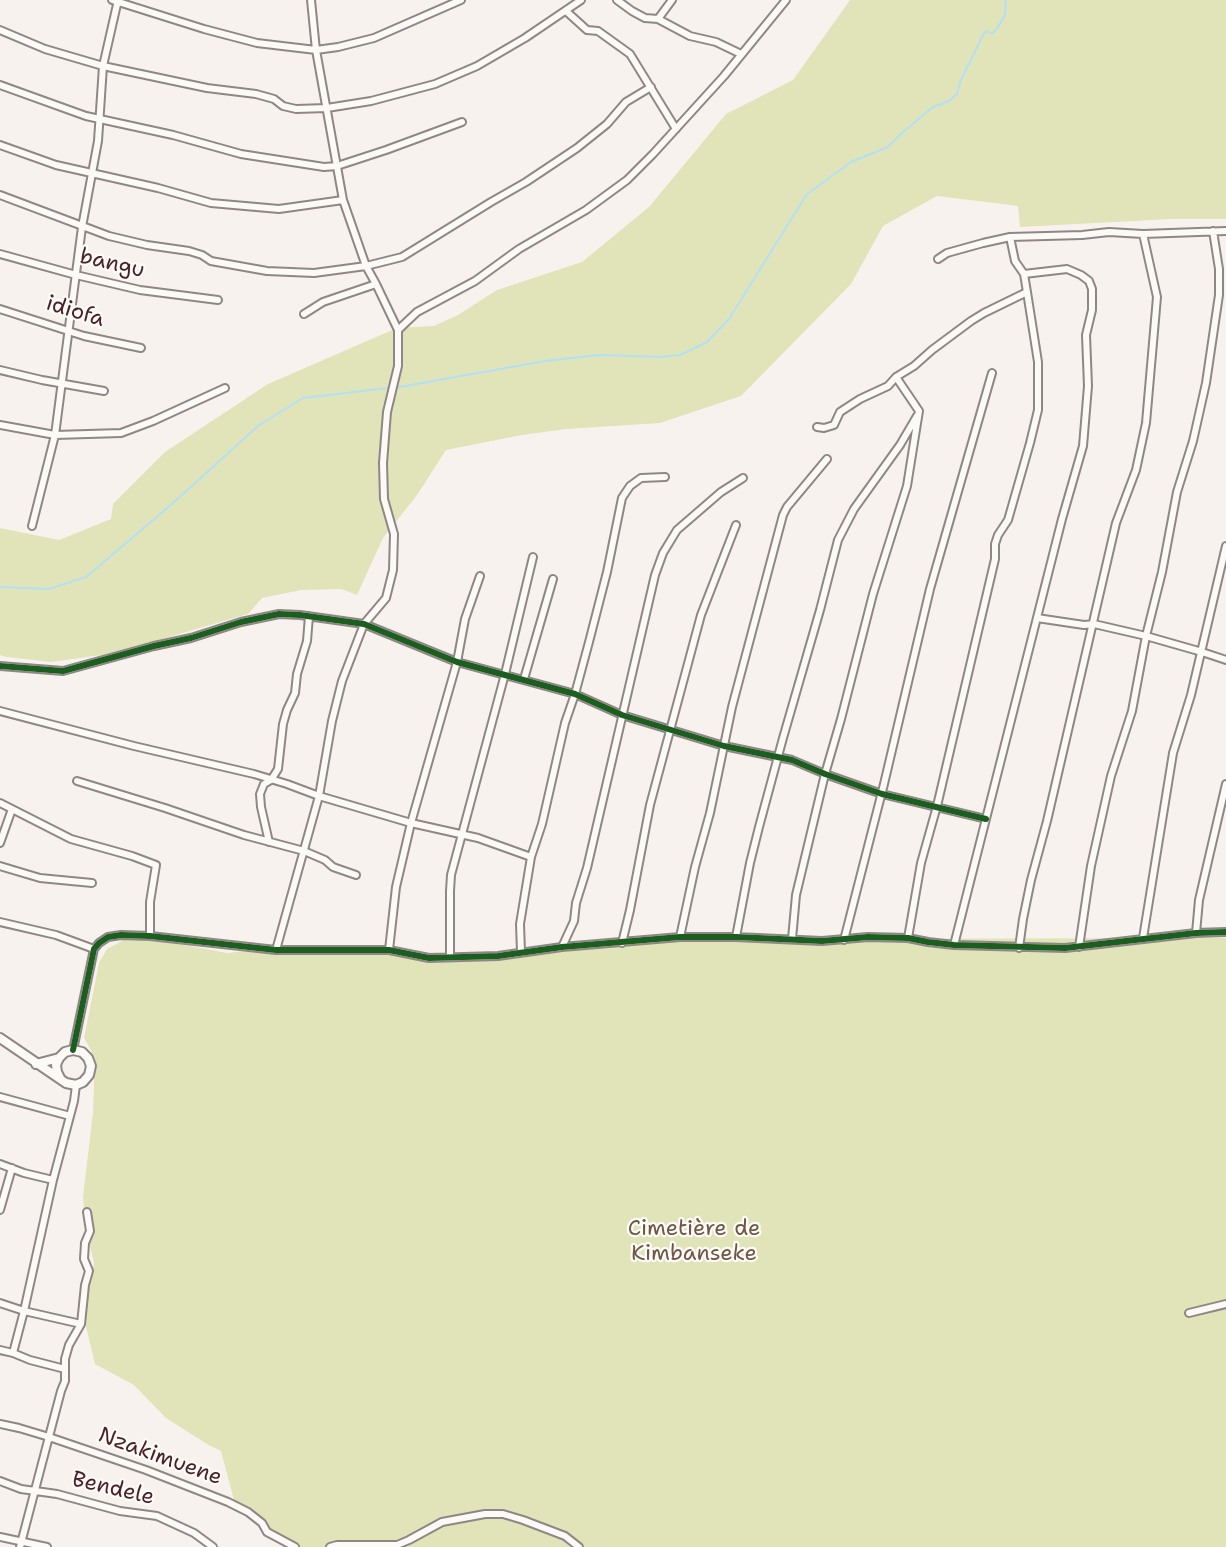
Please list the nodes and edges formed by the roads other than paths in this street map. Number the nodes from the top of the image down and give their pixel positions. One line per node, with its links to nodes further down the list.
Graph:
1 (311, 0): 11 (street)
2 (461, 0): 11 (street)
3 (581, 0): 8 (street)
4 (617, 0): 9 (street)
5 (672, 0): 9 (street)
6 (786, 0): 12 (street)
7 (116, 1): 11 (street); 13 (street)
8 (566, 11): 15 (street); 16 (street)
9 (658, 19): 12 (street)
10 (0, 30): 13 (street)
11 (316, 50): 16 (street)
12 (741, 54): 19 (street)
13 (103, 66): 16 (street); 17 (street)
14 (0, 85): 17 (street)
15 (651, 87): 19 (street); 32 (street)
16 (327, 108): 21 (street)
17 (100, 118): 21 (street); 22 (street)
18 (462, 122): 21 (street)
19 (676, 129): 40 (street)
20 (0, 145): 22 (street)
21 (337, 166): 24 (street)
22 (92, 173): 24 (street); 25 (street)
23 (0, 195): 25 (street)
24 (343, 200): 32 (street)
25 (82, 227): 32 (street); 34 (street)
26 (1213, 231): 27 (street); 28 (street); 66 (street)
27 (1226, 231)
28 (1143, 234): 29 (street); 65 (street)
29 (1010, 237): 31 (street); 33 (street)
30 (0, 254): 34 (street, bangu)
31 (938, 259)
32 (366, 266): 35 (street)
33 (1024, 274): 36 (street); 63 (street)
34 (76, 275): 37 (street, bangu); 41 (street)
35 (376, 284): 39 (street); 40 (street)
36 (1027, 292): 45 (street); 86 (street)
37 (218, 300)
38 (0, 309): 41 (street, idiofa)
39 (304, 314)
40 (398, 330): 64 (street)
41 (69, 331): 42 (street, idiofa); 46 (street)
42 (141, 348)
43 (0, 370): 46 (street)
44 (992, 373): 83 (street)
45 (896, 377): 49 (street); 51 (street)
46 (62, 384): 48 (street); 52 (street)
47 (225, 388): 52 (street)
48 (104, 391)
49 (919, 411): 78 (street); 79 (street)
50 (0, 425): 52 (street)
51 (817, 427)
52 (55, 435): 57 (street)
53 (826, 459): 77 (street)
54 (665, 477): 73 (street)
55 (743, 478): 75 (street)
56 (736, 525): 76 (street)
57 (32, 526)
58 (1226, 546): 67 (street)
59 (533, 557): 71 (street)
60 (480, 576): 69 (street)
61 (553, 579): 72 (street)
62 (309, 616): 64 (street); 70 (street); 80 (street)
63 (1037, 618): 65 (street); 88 (street)
64 (364, 624): 69 (street); 84 (street)
65 (1094, 624): 66 (street); 112 (street)
66 (1146, 636): 67 (street); 111 (street)
67 (1202, 652): 68 (street); 105 (street)
68 (1226, 660)
69 (457, 662): 71 (street); 89 (street)
70 (0, 666)
71 (505, 674): 72 (street); 90 (street)
72 (524, 679): 73 (street)
73 (575, 694): 75 (street); 94 (street)
74 (0, 711): 80 (street)
75 (622, 715): 76 (street); 110 (street)
76 (670, 729): 77 (street); 108 (street)
77 (724, 746): 78 (street); 102 (street)
78 (779, 756): 79 (street); 103 (street)
79 (825, 774): 83 (street); 106 (street)
80 (271, 780): 84 (street); 91 (street)
81 (77, 782): 91 (street)
82 (1226, 784): 100 (street)
83 (882, 794): 86 (street); 107 (street)
84 (319, 796): 89 (street); 93 (street)
85 (0, 803): 87 (street)
86 (937, 806): 88 (street); 104 (street)
87 (12, 809): 92 (street); 101 (street)
88 (986, 819): 109 (street)
89 (411, 823): 90 (street); 115 (street)
90 (461, 834): 94 (street); 117 (street)
91 (269, 842): 93 (street)
92 (0, 843)
93 (304, 852): 96 (street); 114 (street)
94 (531, 857): 116 (street)
95 (0, 866): 97 (street)
96 (356, 875)
97 (92, 883)
98 (0, 922): 113 (street)
99 (1226, 932): 100 (street)
100 (1196, 933): 105 (street)
101 (150, 936): 113 (street); 114 (street)
102 (680, 937): 103 (street); 108 (street)
103 (736, 937): 106 (street)
104 (908, 938): 107 (street); 109 (street)
105 (1143, 938): 111 (street)
106 (792, 939): 107 (street)
107 (844, 939)
108 (622, 943): 110 (street)
109 (954, 945): 112 (street)
110 (562, 947): 116 (street)
111 (1079, 947): 112 (street)
112 (1019, 948)
113 (94, 949): 119 (street)
114 (276, 950): 115 (street)
115 (389, 950): 117 (street)
116 (521, 952): 117 (street)
117 (450, 957)
118 (0, 1038): 121 (street)
119 (73, 1050): 120 (street); 123 (street)
120 (58, 1058): 121 (street); 122 (street)
121 (36, 1064): 122 (street)
122 (60, 1078): 123 (street)
123 (76, 1085): 125 (street)
124 (0, 1097): 125 (street)
125 (70, 1116): 128 (street)
126 (0, 1164): 127 (street)
127 (12, 1167): 128 (street); 129 (street)
128 (53, 1180): 133 (street)
129 (0, 1210)
130 (87, 1212): 135 (street)
131 (0, 1303): 133 (street)
132 (1226, 1304): 134 (street)
133 (24, 1311): 135 (street); 137 (street)
134 (1189, 1313)
135 (81, 1324): 138 (street)
136 (0, 1350): 137 (street)
137 (13, 1353): 138 (street)
138 (65, 1368): 140 (street)
139 (0, 1424): 140 (street, Nzakimuene)
140 (49, 1437): 142 (street); 147 (street, Nzakimuene)
141 (0, 1481): 142 (street, Bendele)
142 (34, 1491): 144 (street); 146 (street, Bendele)
143 (0, 1537): 144 (street)
144 (20, 1544): 145 (street)
145 (47, 1547)
146 (213, 1547)
147 (295, 1547)
148 (330, 1547): 149 (street)
149 (579, 1547)

